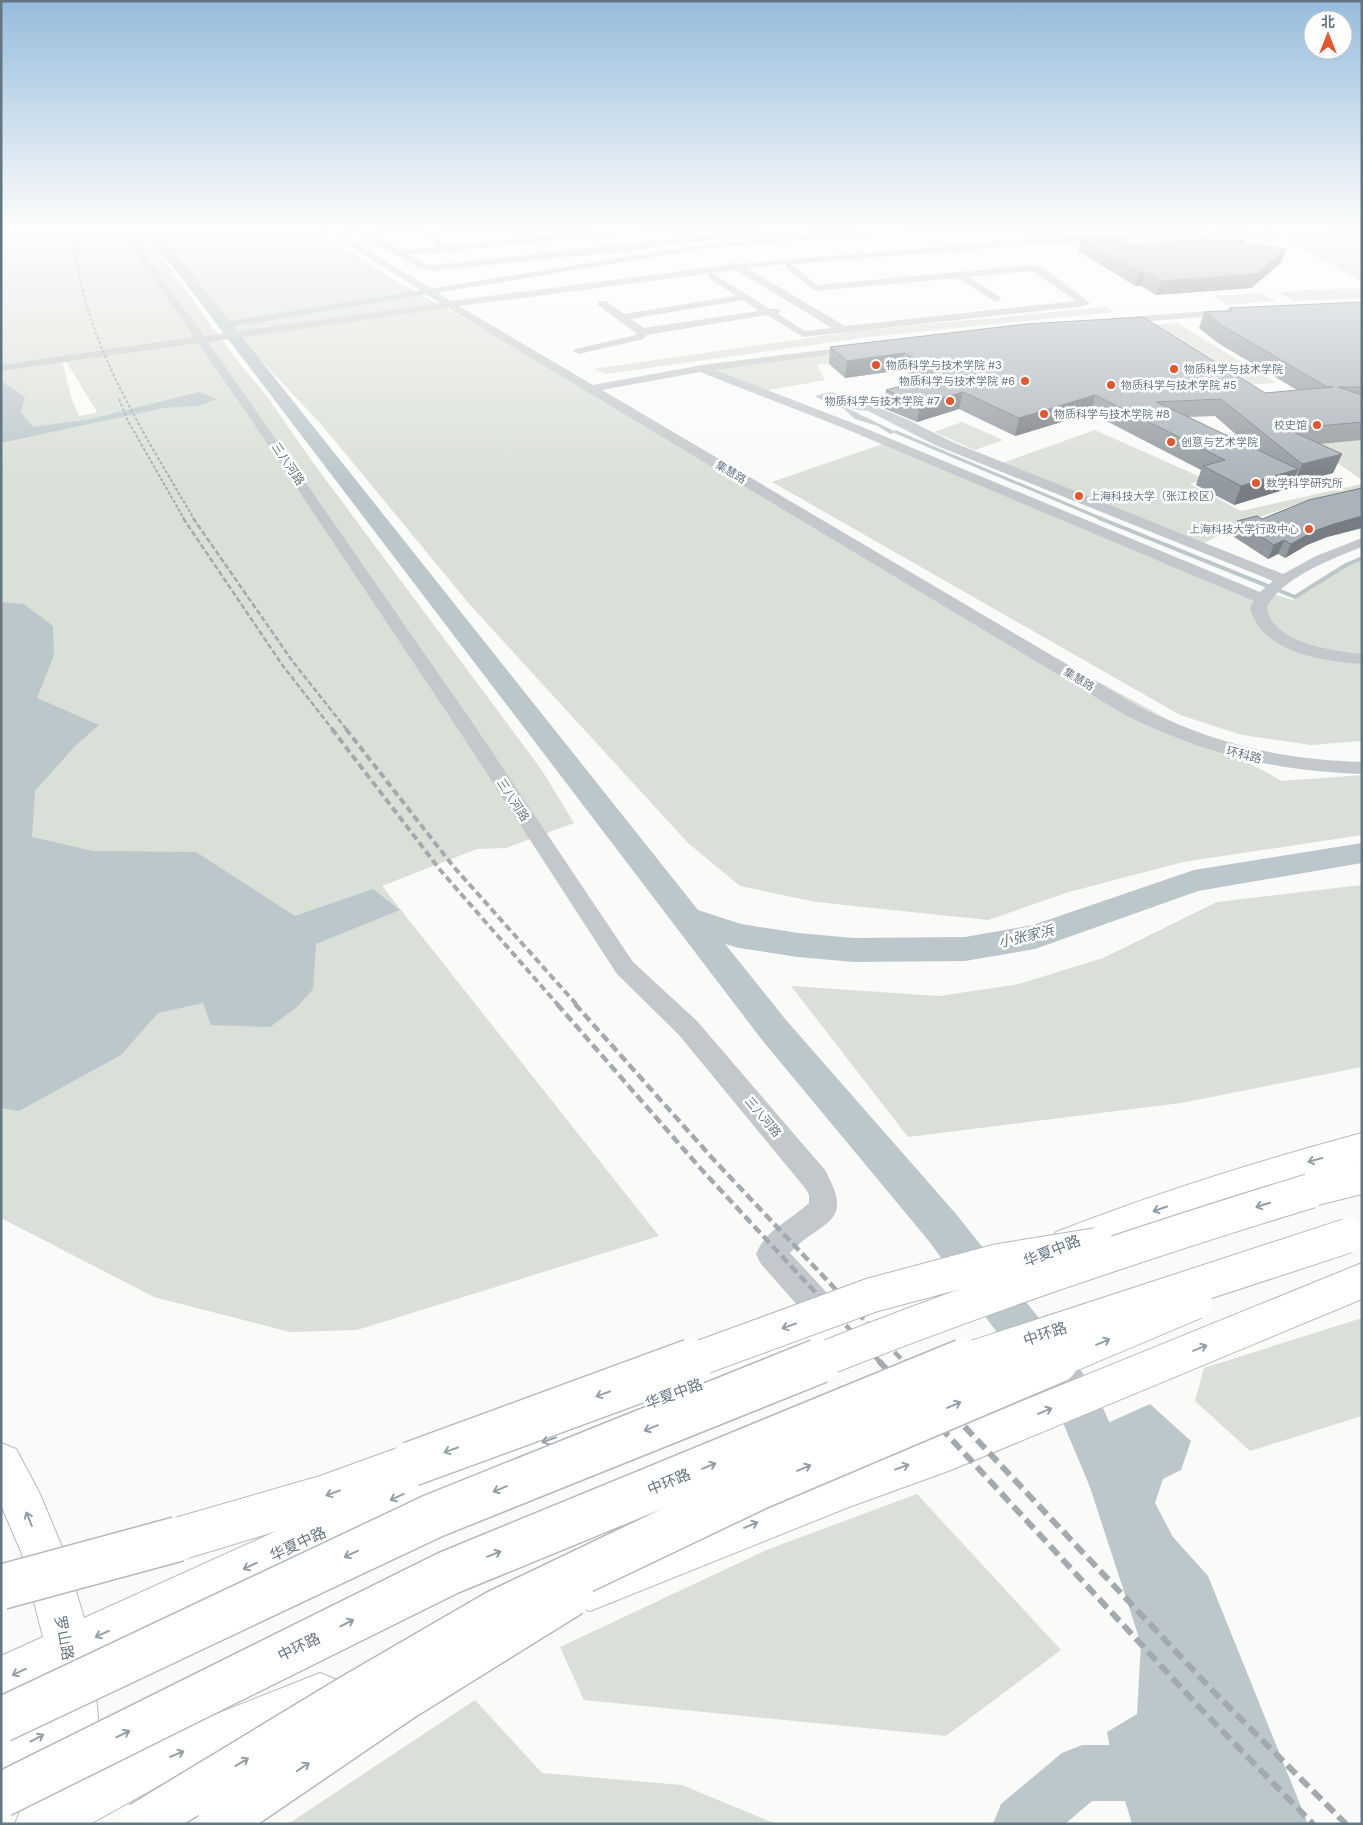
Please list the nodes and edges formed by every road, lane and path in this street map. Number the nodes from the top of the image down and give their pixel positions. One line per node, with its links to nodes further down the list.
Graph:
1 (185, 315): 18 (street, 三八河路)
2 (328, 315): 18 (street)
3 (345, 315): 18 (street)
4 (474, 315): 23 (street, 集慧路)
5 (474, 315): 28 (street, 集慧路)
6 (620, 315): 13 (street)
7 (634, 315): 13 (street)
8 (749, 315): 17 (street)
9 (774, 315): 16 (street)
10 (819, 315): 16 (street)
11 (975, 315): 14 (street)
12 (1193, 315): 15 (street)
13 (623, 317): 17 (street)
14 (958, 317): 16 (street)
15 (1104, 322)
16 (842, 328): 22 (street)
17 (642, 332): 19 (street)
18 (201, 337): 20 (street); 21 (street); 36 (street, 三八河路)
19 (579, 351)
20 (1, 362)
21 (1, 368)
22 (702, 368): 23 (street); 26 (street)
23 (596, 388): 28 (street, 集慧路)
24 (856, 406): 26 (street)
25 (1362, 542): 26 (street)
26 (1274, 589): 27 (street)
27 (1362, 659)
28 (1138, 709): 29 (street, 环科路); 30 (street, 环科路)
29 (1362, 760)
30 (1362, 768)
31 (1362, 1148): 36 (main road, 华夏中路, one-way to 36, bridge)
32 (1362, 1178): 33 (main road, one-way to 33, bridge)
33 (1175, 1232): 39 (main road, one-way to 39, bridge); 45 (main road, one-way to 45, bridge)
34 (1354, 1234): 38 (main road, one-way to 34, bridge); 47 (main road, 中环路, one-way to 34, bridge)
35 (1362, 1281): 48 (main road, one-way to 35)
36 (842, 1331): 42 (main road, 华夏中路, one-way to 42)
37 (1, 1464): 42 (main road, 罗山路, one-way to 37)
38 (759, 1488): 49 (main road, one-way to 38, bridge); 50 (main road, one-way to 38, bridge)
39 (178, 1539): 40 (main road, bridge); 41 (main road, bridge)
40 (1, 1567)
41 (1, 1587)
42 (68, 1650): 43 (main road, 华夏中路, one-way to 43); 44 (main road, 罗山路)
43 (1, 1680)
44 (73, 1719): 46 (main road, one-way to 44); 48 (main road, 罗山路)
45 (1, 1720)
46 (1, 1757)
47 (1, 1795)
48 (66, 1817)
49 (141, 1824)
50 (219, 1824)

